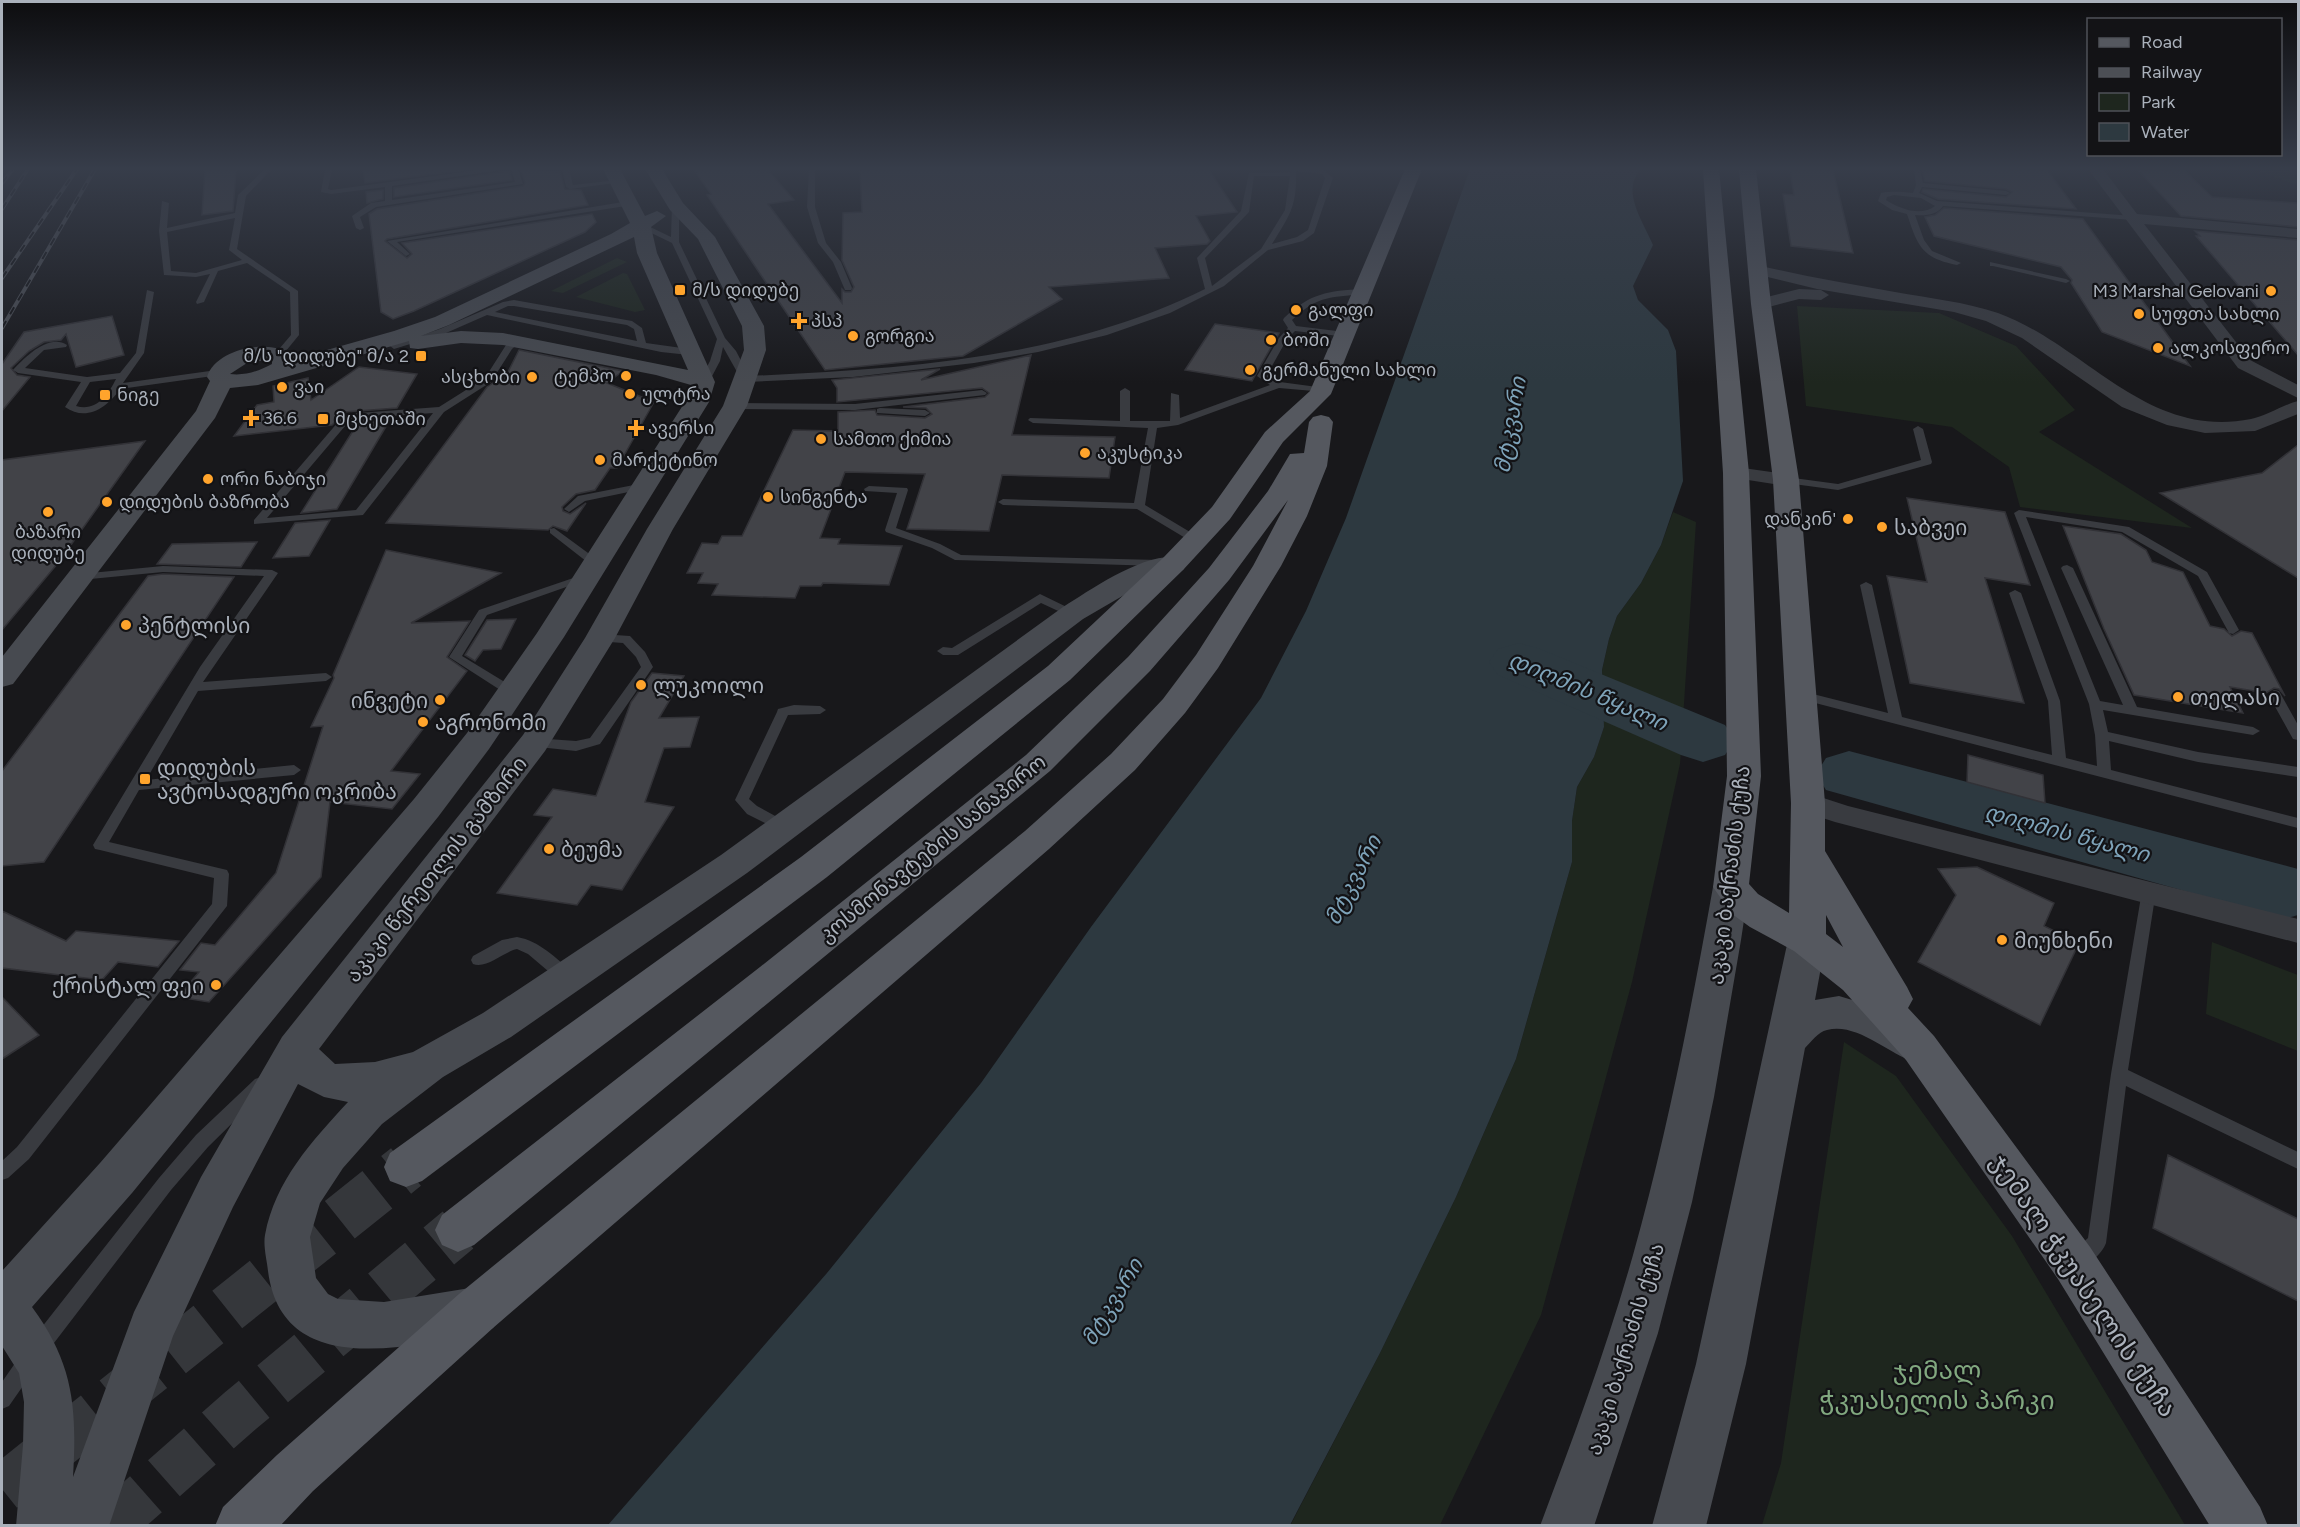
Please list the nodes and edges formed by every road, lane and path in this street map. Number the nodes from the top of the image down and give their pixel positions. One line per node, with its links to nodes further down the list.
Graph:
1 (164, 240): 24 (lane)
2 (234, 240): 20 (lane)
3 (396, 240): 19 (lane)
4 (610, 240): 34 (main road)
5 (644, 240): 42 (main road)
6 (671, 240): 17 (lane)
7 (708, 240): 52 (main road, აკაკი წერეთლის გამზირი)
8 (821, 240): 26 (lane)
9 (1218, 240): 27 (lane)
10 (1270, 240): 18 (lane)
11 (1292, 240): 18 (lane)
12 (1384, 240): 28 (main road)
13 (1717, 240): 68 (main road, აკაკი ბაქრაძის ქუჩა)
14 (1754, 240): 23 (main road)
15 (1920, 240): 21 (lane)
16 (2150, 240): 54 (street)
17 (675, 242): 37 (lane)
18 (1265, 248): 27 (lane)
19 (406, 254)
20 (246, 261): 24 (lane); 44 (lane)
21 (1957, 262)
22 (1994, 264): 25 (lane)
23 (1757, 270): 30 (street); 32 (main road)
24 (215, 272): 31 (lane)
25 (2066, 281)
26 (848, 288)
27 (1209, 291): 52 (lane)
28 (1363, 291): 35 (lane); 36 (main road)
29 (150, 292): 45 (lane)
30 (1906, 299): 32 (street); 58 (street)
31 (200, 303)
32 (1761, 304): 69 (main road)
33 (487, 313): 40 (lane); 40 (lane); 41 (lane)
34 (429, 325): 43 (main road); 44 (main road)
35 (1293, 328): 36 (lane); 49 (lane)
36 (1345, 335): 53 (main road)
37 (721, 339): 48 (lane); 52 (lane)
38 (517, 341): 41 (main road); 48 (main road); 59 (lane)
39 (63, 345): 47 (lane)
40 (642, 345): 42 (lane)
41 (394, 346): 43 (main road)
42 (689, 352): 48 (main road)
43 (333, 357): 44 (main road)
44 (269, 368): 46 (main road); 46 (main road); 60 (main road)
45 (123, 375): 47 (lane); 50 (lane)
46 (219, 376): 50 (lane); 60 (main road)
47 (87, 380): 50 (lane)
48 (704, 382): 70 (main road)
49 (1278, 385): 53 (lane); 65 (lane)
50 (117, 387)
51 (1125, 391): 64 (lane)
52 (740, 392): 57 (lane); 85 (main road, აკაკი წერეთლის გამზირი)
53 (1321, 392): 63 (main road); 76 (main road)
54 (2298, 392)
55 (982, 393): 57 (lane)
56 (1174, 395): 65 (lane)
57 (855, 407): 61 (lane)
58 (2298, 407)
59 (441, 410): 59 (lane)
60 (207, 412): 79 (main road)
61 (925, 413)
62 (1033, 420): 64 (lane)
63 (1321, 422): 81 (main road, კოსმონავტების სანაპირო); 81 (main road)
64 (1125, 423): 66 (lane)
65 (1175, 423): 66 (lane)
66 (1153, 425): 73 (lane)
67 (1918, 429): 69 (lane)
68 (1736, 473): 69 (street); 110 (main road, აკაკი ბაქრაძის ქუჩა)
69 (1786, 480): 92 (main road)
70 (644, 486): 74 (lane); 78 (main road)
71 (869, 489): 76 (lane)
72 (1003, 502): 73 (lane)
73 (1139, 506): 76 (lane)
74 (569, 509)
75 (554, 531): 78 (lane)
76 (1184, 552): 81 (main road); 83 (main road); 122 (main road)
77 (2067, 568): 95 (lane)
78 (591, 570): 90 (main road); 90 (lane)
79 (80, 577): 88 (main road); 89 (lane)
80 (1866, 585): 96 (lane)
81 (1231, 589): 124 (main road, კოსმონავტების სანაპირო); 127 (main road)
82 (2015, 593): 101 (lane)
83 (1073, 614): 86 (lane); 108 (main road)
84 (2233, 630): 93 (lane)
85 (613, 639): 100 (main road, აკაკი წერეთლის გამზირი); 100 (lane)
86 (943, 651)
87 (326, 677): 89 (lane)
88 (2, 678)
89 (194, 687): 105 (lane)
90 (512, 692): 126 (main road)
91 (2274, 694): 99 (lane)
92 (1801, 695): 96 (lane); 106 (main road)
93 (2095, 704): 95 (lane); 98 (lane)
94 (820, 710): 108 (lane)
95 (2132, 710): 97 (lane)
96 (1896, 719): 101 (lane)
97 (2253, 731)
98 (2102, 735): 103 (lane); 104 (lane)
99 (2298, 736)
100 (534, 743): 118 (main road, აკაკი წერეთლის გამზირი)
101 (2059, 760): 103 (lane)
102 (294, 770): 105 (lane)
103 (2104, 772): 107 (lane)
104 (2298, 772)
105 (135, 786): 123 (lane)
106 (1808, 803): 109 (main road); 111 (street)
107 (2298, 823)
108 (783, 827): 115 (main road)
109 (1807, 850): 113 (main road); 117 (main road, ჯემალ ჭკუასელის ქუჩა)
110 (1731, 886): 113 (main road, ჯემალ ჭკუასელის ქუჩა); 133 (main road, აკაკი ბაქრაძის ქუჩა)
111 (2149, 891): 112 (street); 120 (lane)
112 (2298, 931)
113 (1807, 940): 116 (main road); 117 (main road, ჯემალ ჭკუასელის ქუჩა)
114 (479, 960): 115 (lane)
115 (568, 978): 119 (main road)
116 (1788, 1039): 117 (main road, ჯემალ ჭკუასელის ქუჩა); 134 (main road)
117 (1920, 1048): 125 (main road, ჯემალ ჭკუასელის ქუჩა)
118 (296, 1049): 119 (main road); 128 (lane); 131 (main road, აკაკი წერეთლის გამზირი)
119 (428, 1064): 127 (main road)
120 (2119, 1074): 121 (lane); 125 (lane)
121 (2298, 1161)
122 (406, 1167)
123 (2, 1172)
124 (458, 1230)
125 (2074, 1263): 135 (main road, ჯემალ ჭკუასელის ქუჩა)
126 (2, 1306): 128 (main road)
127 (476, 1311): 132 (main road)
128 (34, 1353): 129 (lane); 130 (main road)
129 (2, 1399)
130 (43, 1526)
131 (82, 1526)
132 (242, 1526)
133 (1567, 1526)
134 (1679, 1526)
135 (2241, 1526)

